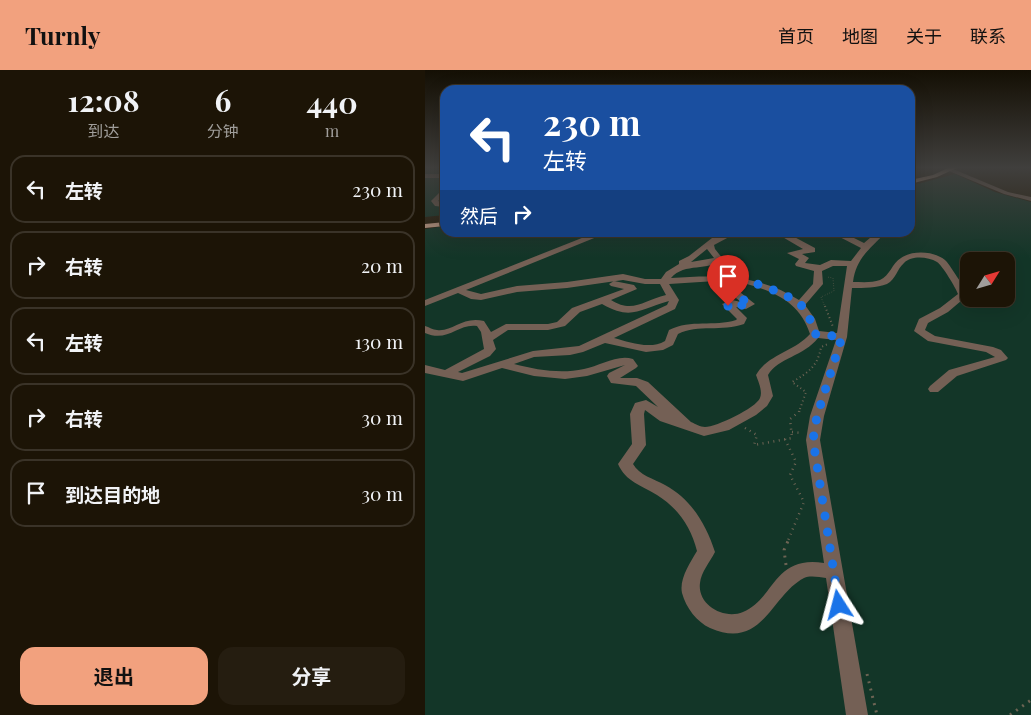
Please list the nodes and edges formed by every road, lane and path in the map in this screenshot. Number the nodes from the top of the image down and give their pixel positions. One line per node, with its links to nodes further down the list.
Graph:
1 (440, 197): 2 (street)
2 (440, 205)
3 (440, 224): 4 (main road)
4 (425, 226)
5 (592, 237): 19 (street)
6 (721, 237): 10 (street)
7 (787, 237): 14 (street)
8 (847, 237): 11 (street)
9 (876, 237): 11 (street)
10 (712, 243): 13 (street); 13 (street)
11 (865, 247): 12 (street)
12 (846, 263): 14 (street); 18 (street); 26 (path)
13 (676, 268): 17 (street)
14 (820, 268): 23 (street)
15 (742, 280): 17 (street); 23 (street); 28 (street)
16 (597, 282): 17 (street); 19 (street); 21 (street)
17 (663, 282): 20 (street)
18 (847, 286): 26 (street); 32 (street)
19 (459, 290): 22 (street)
20 (672, 297): 21 (street); 28 (street)
21 (602, 300): 27 (street)
22 (430, 302): 24 (street)
23 (801, 304): 26 (street)
24 (425, 310)
25 (425, 329): 27 (street)
26 (828, 336): 33 (street); 35 (path); 36 (street)
27 (489, 338): 31 (street)
28 (603, 339): 29 (street)
29 (502, 364): 31 (street); 33 (street)
30 (425, 368): 31 (street)
31 (446, 374)
32 (934, 389)
33 (682, 422): 37 (street)
34 (740, 429): 35 (path)
35 (785, 439): 37 (path)
36 (833, 572): 37 (street); 39 (street)
37 (789, 579)
38 (1031, 700): 40 (path)
39 (857, 715)
40 (1010, 715)

